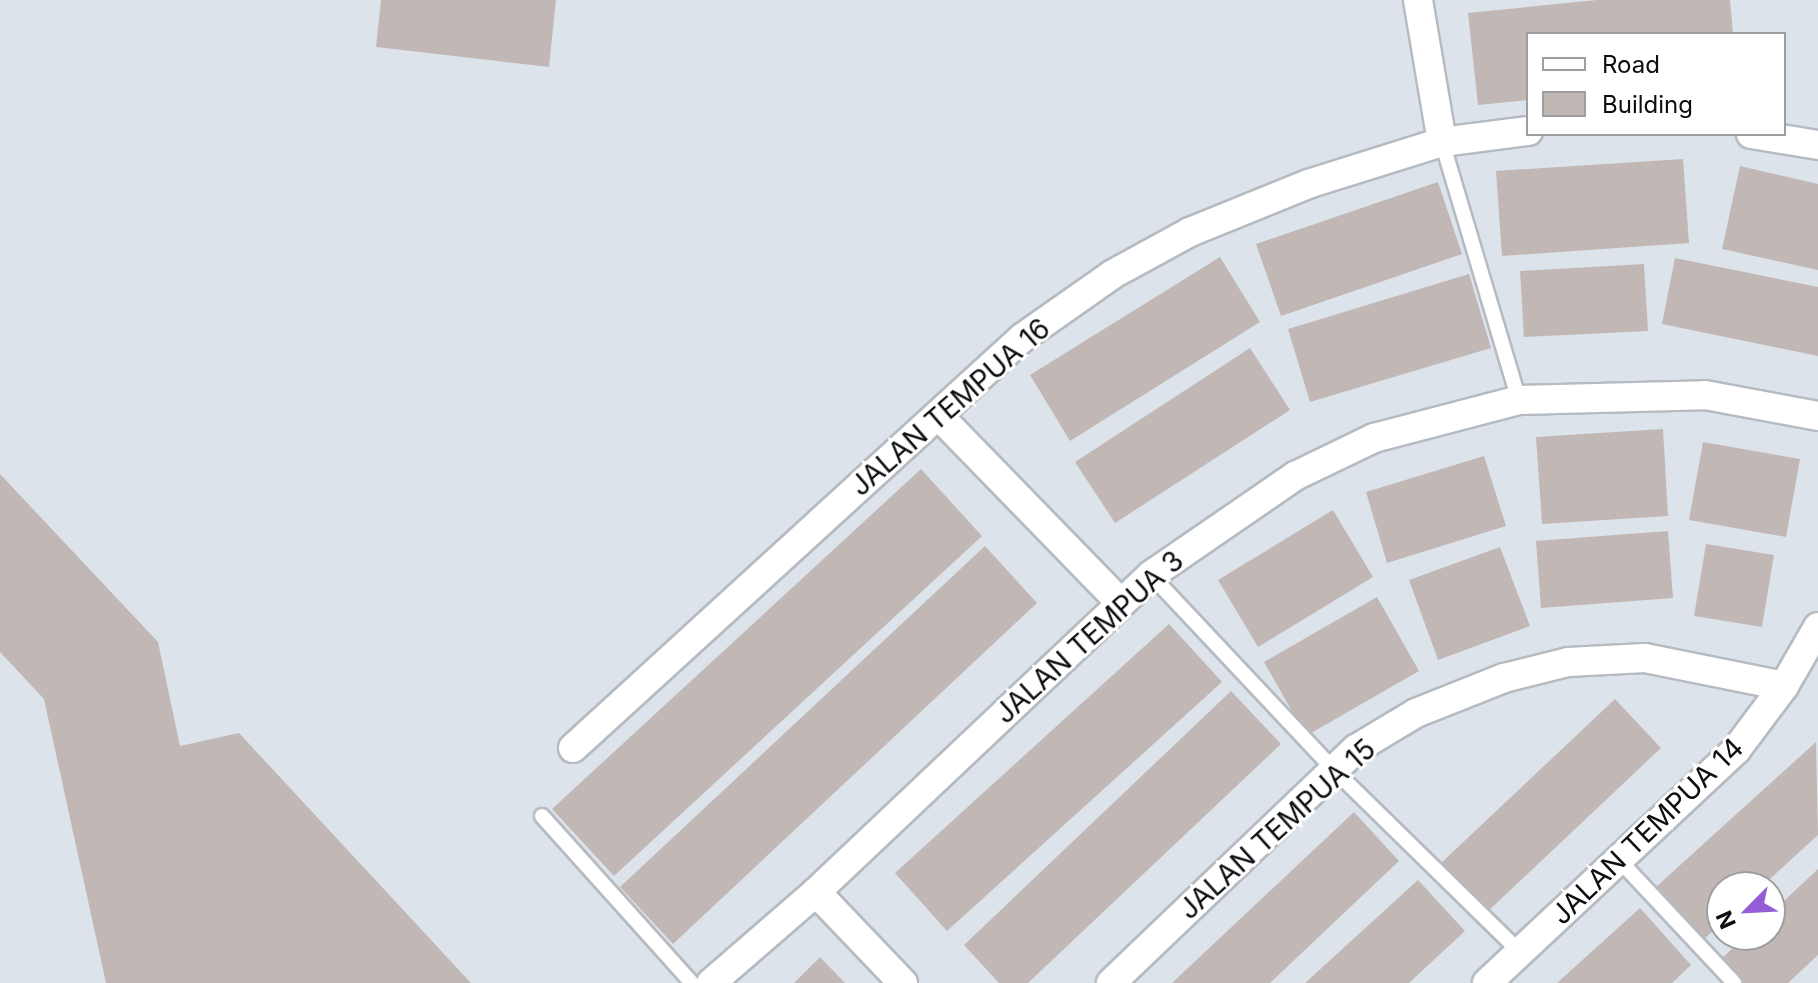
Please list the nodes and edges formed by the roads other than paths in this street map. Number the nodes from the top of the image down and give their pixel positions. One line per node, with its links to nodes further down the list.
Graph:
1 (1418, 0): 4 (street)
2 (1526, 131): 4 (street, JALAN TEMPUA 16)
3 (1763, 136): 5 (street)
4 (1442, 142): 6 (lane); 7 (street, JALAN TEMPUA 16)
5 (1818, 145)
6 (1519, 400): 8 (street, JALAN TEMPUA 3); 9 (street, JALAN TEMPUA 3)
7 (938, 415): 10 (street); 13 (street, JALAN TEMPUA 16)
8 (1818, 416)
9 (1151, 575): 10 (street, JALAN TEMPUA 3); 14 (lane)
10 (1121, 603): 17 (street, JALAN TEMPUA 3)
11 (1818, 627): 12 (street, JALAN TEMPUA 14)
12 (1784, 686): 14 (street, JALAN TEMPUA 15); 16 (street, JALAN TEMPUA 14)
13 (573, 748)
14 (1334, 770): 18 (lane); 22 (street, JALAN TEMPUA 15)
15 (542, 816): 19 (lane)
16 (1620, 861): 18 (street, JALAN TEMPUA 14); 24 (lane)
17 (816, 892): 20 (street, JALAN TEMPUA 3); 21 (street)
18 (1520, 952): 23 (street, JALAN TEMPUA 14)
19 (692, 983)
20 (711, 983)
21 (903, 983)
22 (1111, 983)
23 (1487, 983)
24 (1734, 983)

